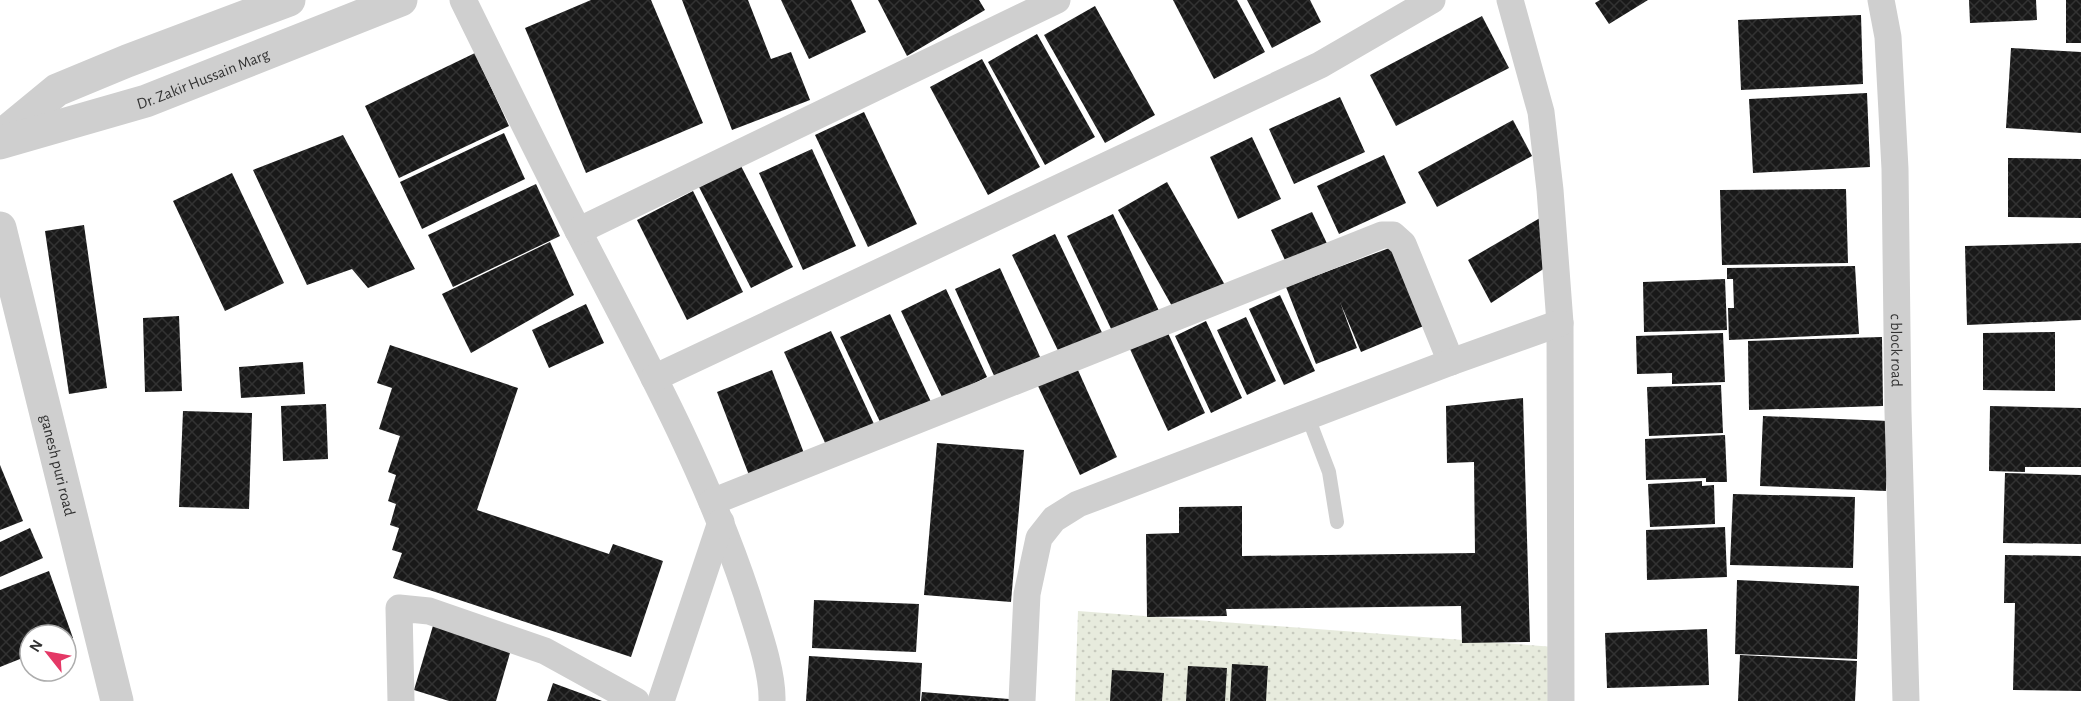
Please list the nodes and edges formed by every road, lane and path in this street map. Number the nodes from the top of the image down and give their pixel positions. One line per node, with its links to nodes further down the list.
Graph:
1 (289, 0): 8 (street)
2 (400, 0): 9 (street, Dr. Zakir Hussain Marg)
3 (463, 0): 11 (street)
4 (1057, 0): 11 (street)
5 (1432, 0): 14 (street)
6 (1510, 0): 12 (street)
7 (1881, 0): 25 (street, c block road)
8 (0, 137)
9 (0, 143)
10 (0, 228): 18 (street, ganesh puri road)
11 (578, 231): 14 (street)
12 (1560, 323): 13 (street); 24 (street)
13 (1450, 362): 15 (street); 16 (street)
14 (654, 378): 16 (street)
15 (1308, 417): 17 (lane); 23 (street)
16 (716, 512): 21 (street); 22 (street)
17 (1337, 522)
18 (117, 701)
19 (401, 701): 20 (street)
20 (636, 701)
21 (661, 701)
22 (772, 701)
23 (1022, 701)
24 (1561, 701)
25 (1906, 701)

